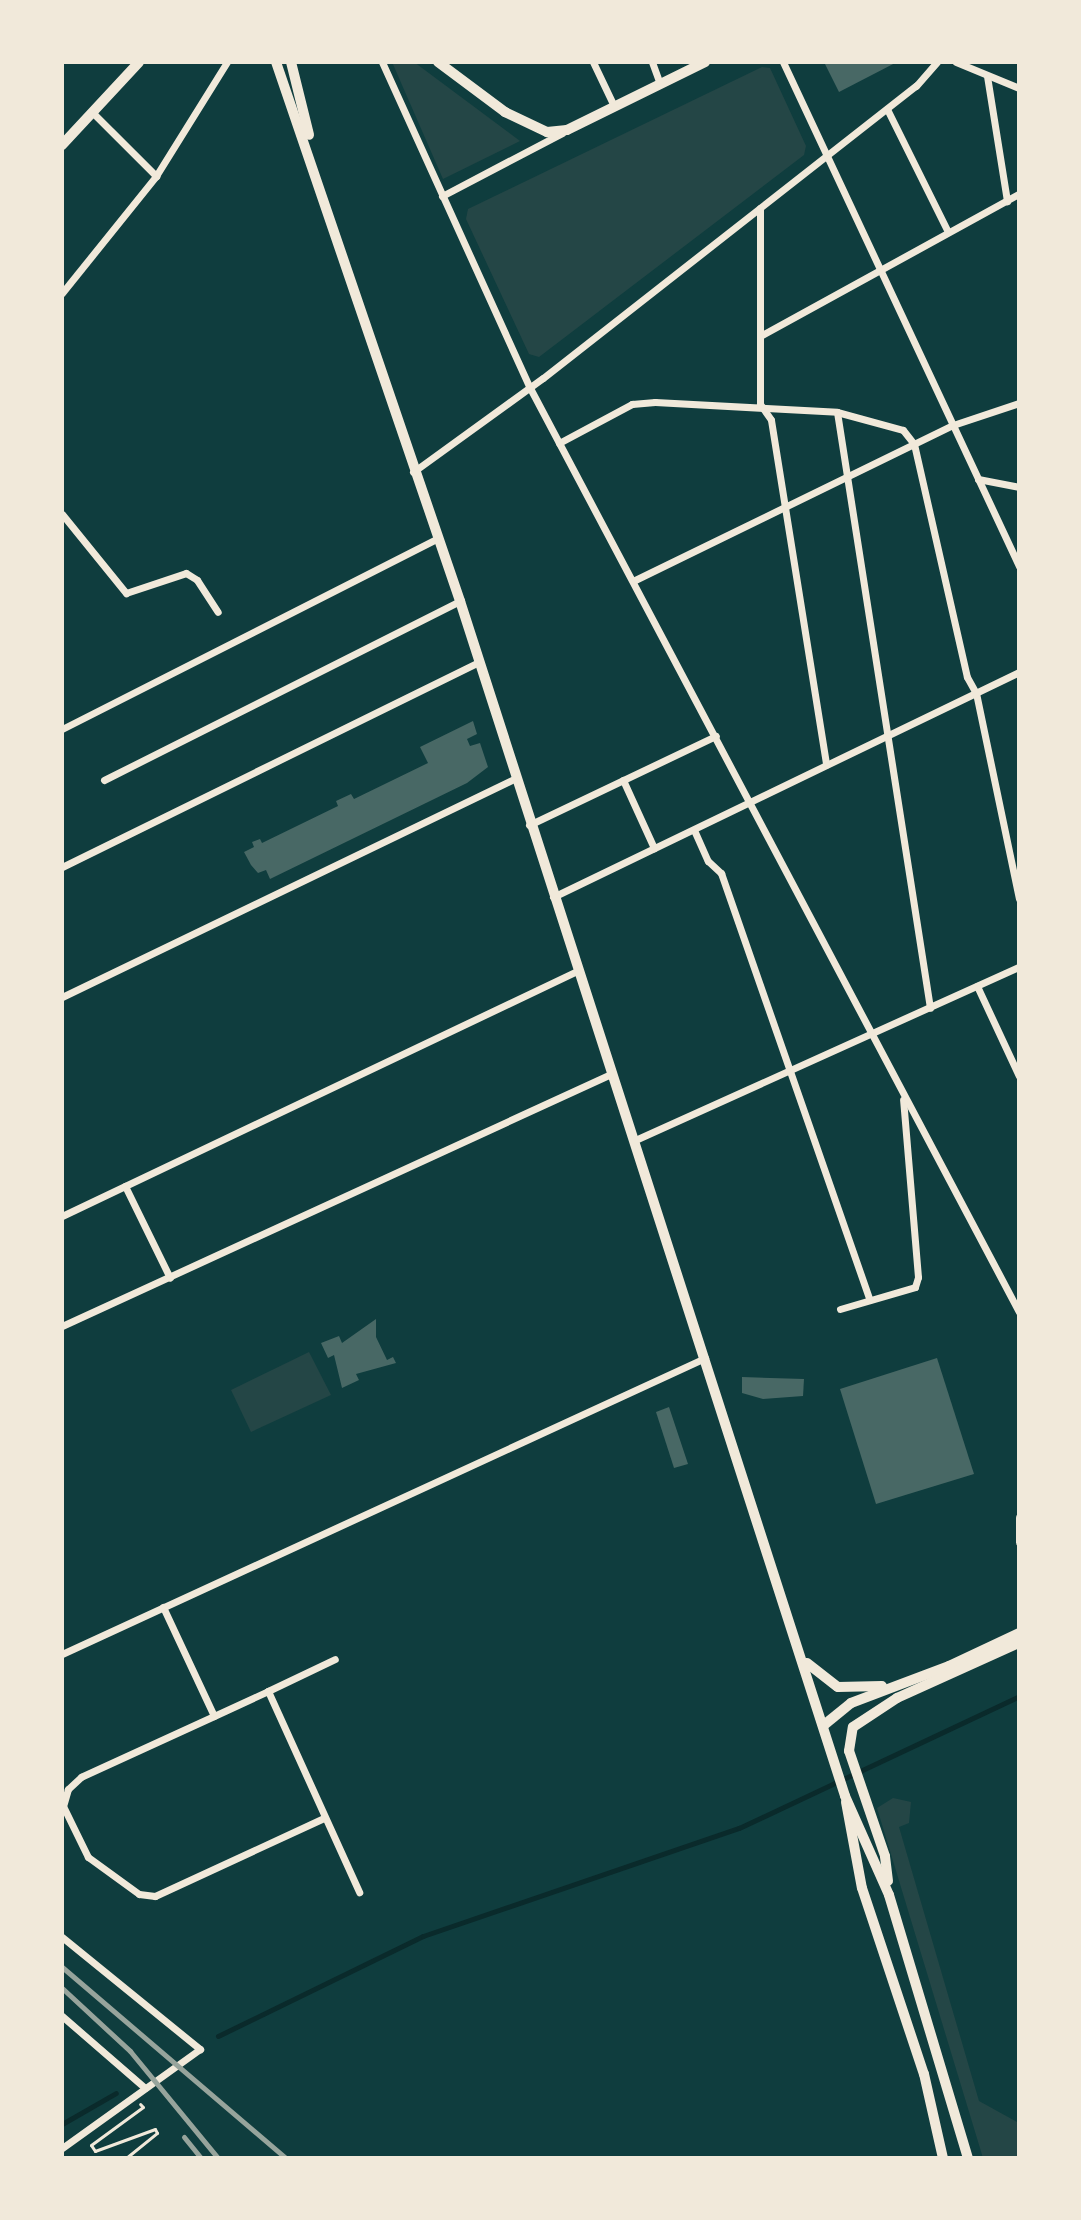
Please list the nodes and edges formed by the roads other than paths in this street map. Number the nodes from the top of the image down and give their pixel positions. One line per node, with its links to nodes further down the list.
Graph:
1 (139, 62): 18 (main road)
2 (227, 62): 22 (street)
3 (276, 62): 23 (main road)
4 (291, 62): 23 (main road)
5 (382, 62): 25 (street)
6 (438, 62): 19 (main road)
7 (593, 62): 16 (street)
8 (652, 62): 14 (street)
9 (705, 62): 14 (main road)
10 (783, 62): 21 (street)
11 (937, 62): 17 (street)
12 (956, 62): 13 (street)
13 (987, 76): 15 (street); 26 (street)
14 (660, 84): 16 (main road)
15 (1019, 88)
16 (614, 106): 19 (main road)
17 (887, 109): 21 (street); 28 (street)
18 (92, 112): 20 (main road); 22 (street)
19 (567, 130): 25 (street)
20 (62, 145)
21 (827, 155): 27 (street); 29 (street)
22 (156, 176): 30 (street)
23 (322, 187): 39 (main road)
24 (1019, 194): 26 (street)
25 (442, 196): 32 (street)
26 (1007, 201): 28 (street)
27 (760, 208): 31 (street); 32 (street)
28 (948, 232): 29 (street)
29 (880, 269): 31 (street); 36 (street)
30 (62, 293)
31 (762, 335): 34 (street)
32 (530, 388): 37 (street); 39 (street)
33 (1019, 403): 36 (street)
34 (760, 404): 35 (street); 37 (street); 43 (street)
35 (837, 412): 38 (street); 40 (street)
36 (953, 425): 38 (street); 41 (street)
37 (559, 443): 47 (street)
38 (914, 444): 40 (street); 54 (street)
39 (413, 472): 45 (main road)
40 (846, 478): 43 (street); 57 (street)
41 (978, 479): 42 (street); 46 (street)
42 (1019, 487)
43 (785, 508): 47 (street); 58 (street)
44 (62, 514): 49 (street)
45 (437, 539): 48 (main road); 51 (street)
46 (1019, 566)
47 (633, 581): 56 (street)
48 (460, 601): 52 (main road); 60 (street)
49 (218, 612)
50 (227, 630): 51 (street)
51 (233, 641): 55 (street)
52 (476, 663): 59 (main road); 66 (street)
53 (1019, 672): 54 (street)
54 (976, 693): 57 (street); 68 (street)
55 (62, 729)
56 (716, 736): 61 (street); 62 (street)
57 (888, 736): 58 (street); 73 (street)
58 (826, 765): 62 (street)
59 (514, 779): 63 (main road); 72 (street)
60 (104, 780)
61 (623, 780): 63 (street); 65 (street)
62 (751, 801): 64 (street); 74 (street)
63 (529, 825): 67 (main road)
64 (694, 830): 65 (street); 75 (street)
65 (654, 848): 67 (street)
66 (62, 867)
67 (553, 897): 70 (main road)
68 (1019, 899)
69 (1019, 967): 71 (street)
70 (577, 971): 76 (main road); 80 (street)
71 (977, 986): 73 (street); 77 (street)
72 (62, 997)
73 (930, 1008): 74 (street)
74 (871, 1035): 75 (street); 78 (street)
75 (789, 1070): 79 (street); 83 (street)
76 (611, 1074): 79 (main road); 82 (street)
77 (1019, 1076)
78 (903, 1098): 83 (street); 85 (street)
79 (633, 1141): 87 (main road)
80 (125, 1186): 81 (street); 82 (street)
81 (62, 1216)
82 (170, 1278): 86 (street)
83 (870, 1300): 84 (street)
84 (840, 1309)
85 (1019, 1312)
86 (62, 1326)
87 (705, 1358): 90 (street); 94 (main road)
88 (1019, 1517): 89 (street)
89 (1019, 1542)
90 (163, 1607): 92 (street); 97 (street)
91 (1019, 1635): 95 (main road); 102 (main road)
92 (62, 1654)
93 (335, 1659): 96 (street)
94 (803, 1659): 95 (main road); 98 (main road)
95 (900, 1684): 98 (main road)
96 (268, 1691): 97 (street); 100 (street)
97 (214, 1716): 100 (street)
98 (824, 1725): 99 (main road)
99 (845, 1796): 102 (main road); 107 (main road)
100 (324, 1818): 101 (street)
101 (359, 1892)
102 (889, 1895): 108 (main road)
103 (62, 1937): 105 (street)
104 (62, 2016): 105 (street)
105 (145, 2088): 106 (street)
106 (62, 2148)
107 (943, 2158)
108 (968, 2158)

